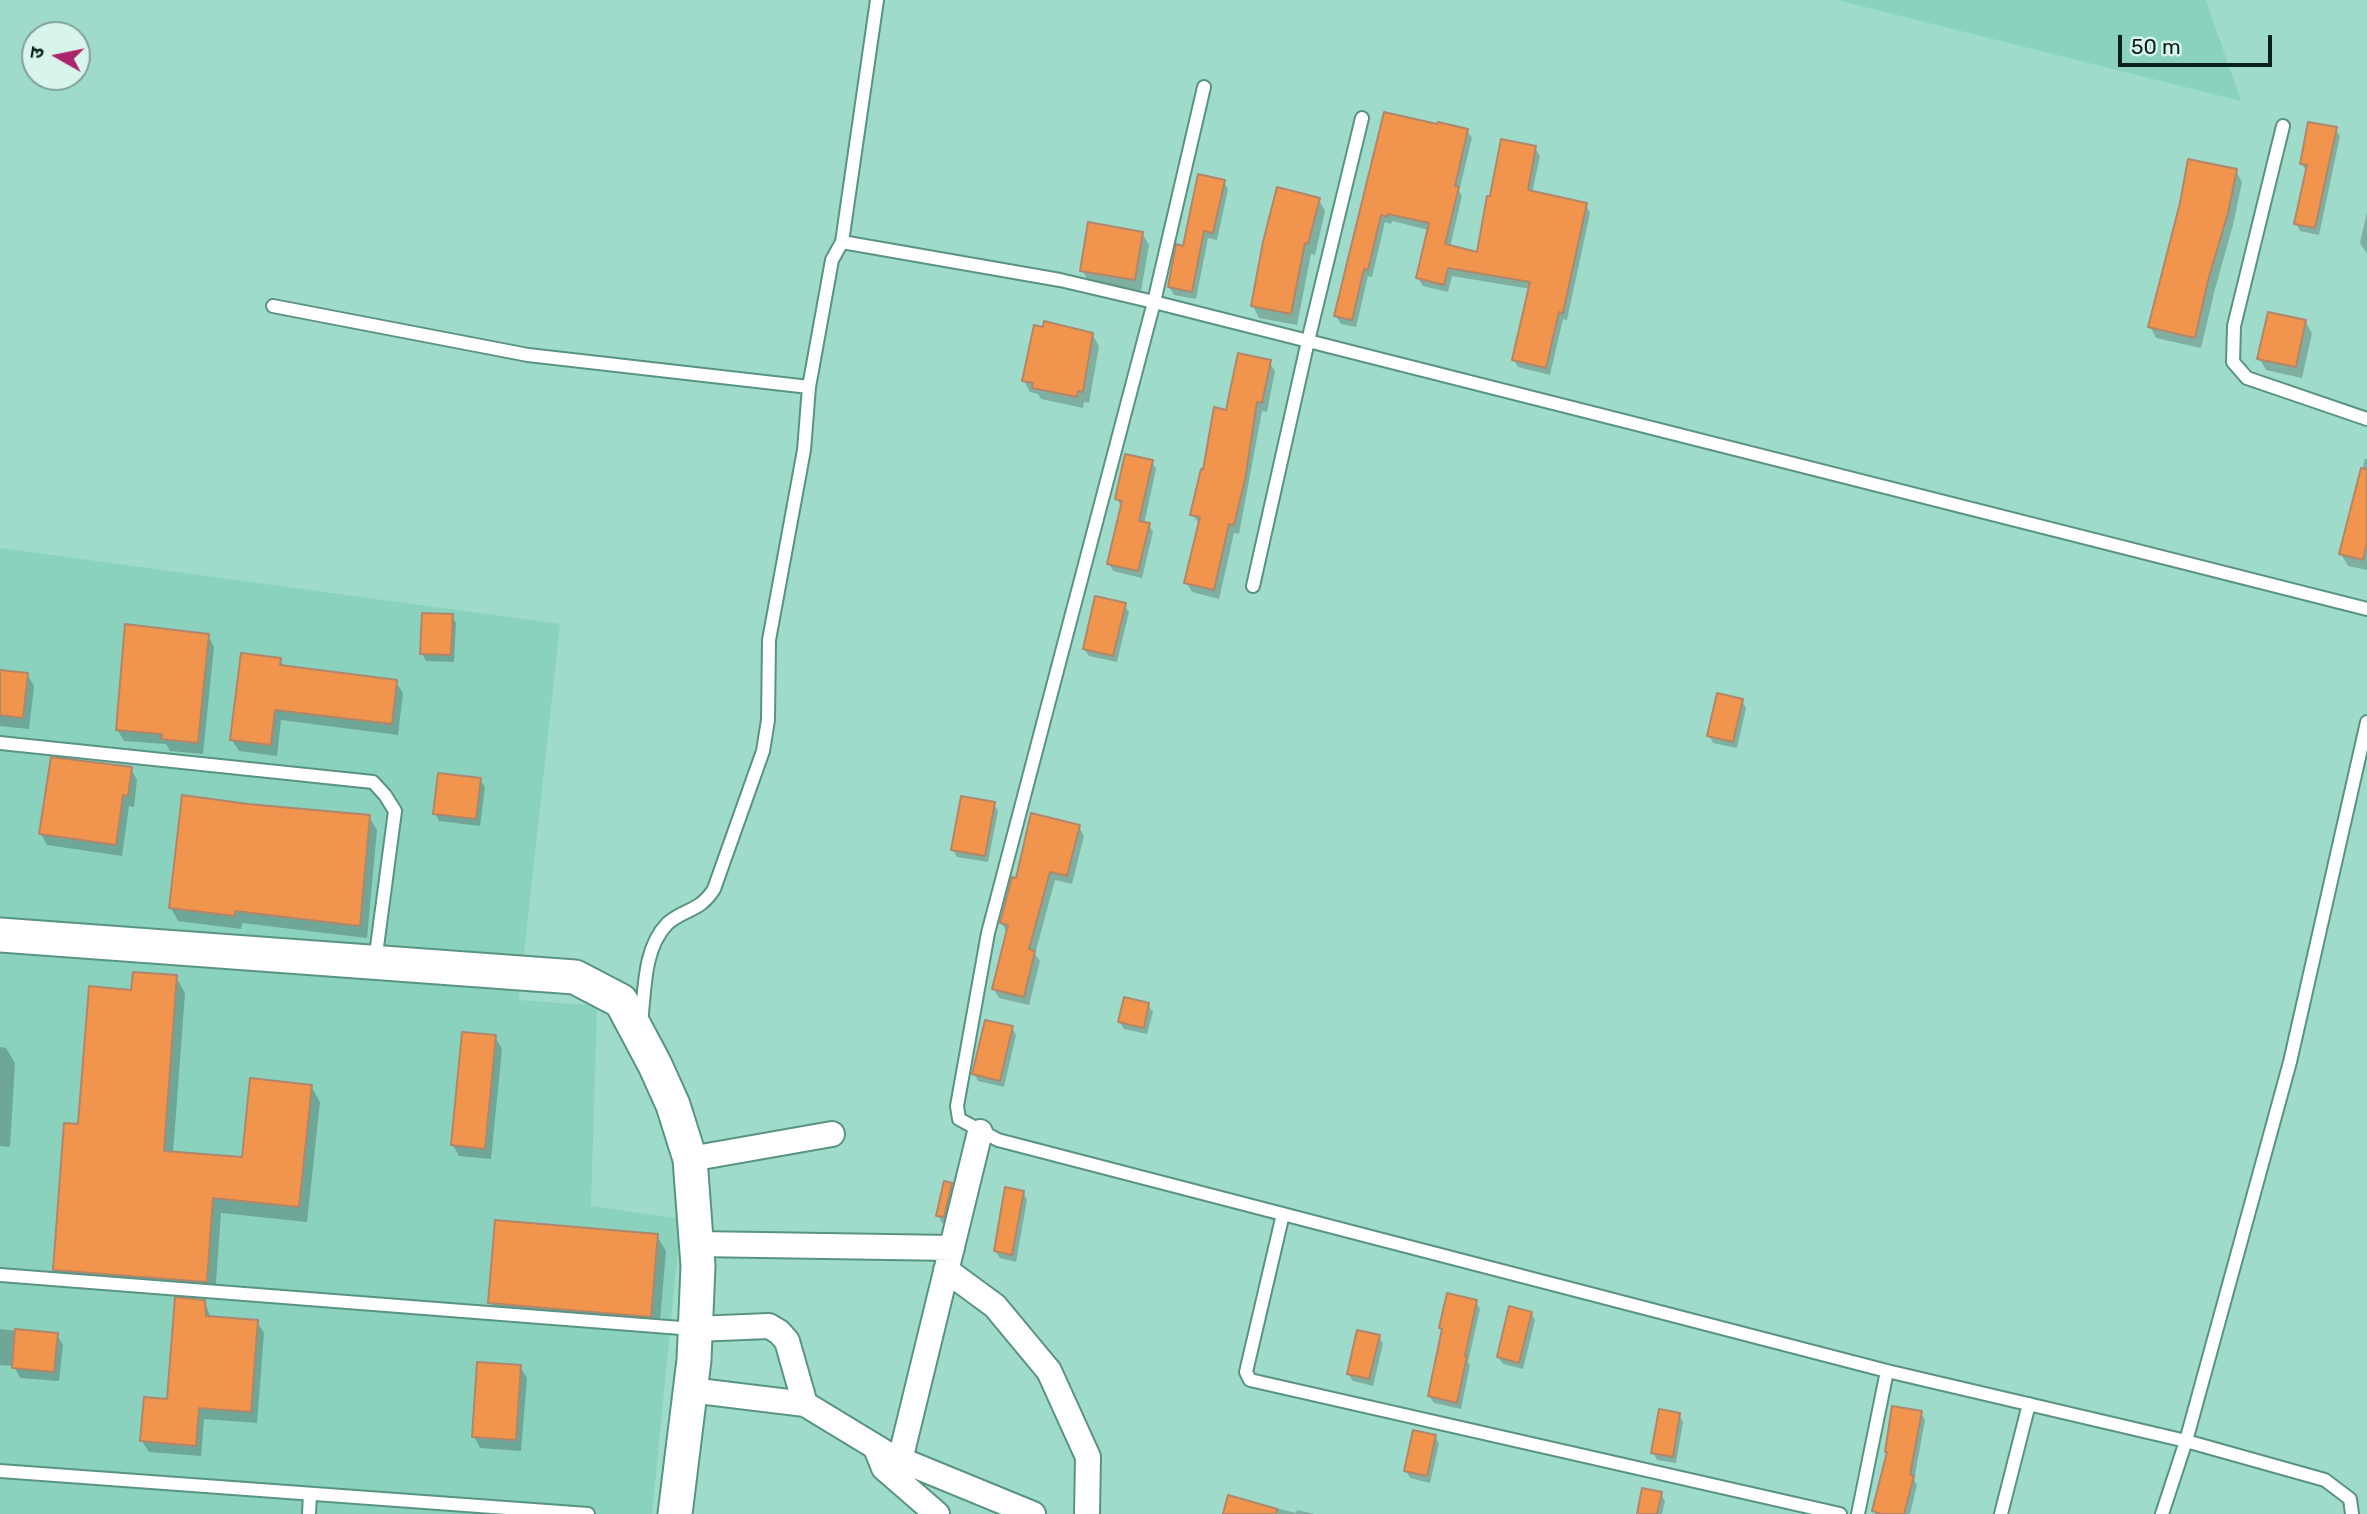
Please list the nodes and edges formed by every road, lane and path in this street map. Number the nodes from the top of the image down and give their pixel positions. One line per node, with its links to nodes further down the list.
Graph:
1 (877, 0): 5 (lane)
2 (1203, 87): 6 (lane)
3 (1362, 118): 8 (lane)
4 (2283, 126): 10 (lane)
5 (842, 242): 6 (lane); 9 (lane)
6 (1154, 302): 8 (lane); 18 (lane)
7 (273, 306): 9 (lane)
8 (1308, 341): 11 (lane); 12 (lane)
9 (809, 387): 17 (lane)
10 (2367, 419)
11 (1253, 586)
12 (2367, 609)
13 (2367, 722): 30 (lane)
14 (0, 743): 16 (lane)
15 (0, 935): 16 (street)
16 (375, 962): 17 (street)
17 (640, 1035): 20 (street)
18 (980, 1132): 21 (lane); 23 (street)
19 (832, 1134): 20 (street)
20 (690, 1160): 22 (street)
21 (1283, 1214): 26 (lane); 42 (lane)
22 (697, 1244): 23 (street); 25 (street)
23 (949, 1259): 32 (street); 41 (street)
24 (0, 1275): 25 (lane)
25 (695, 1329): 27 (street); 28 (street)
26 (1887, 1371): 29 (lane); 43 (lane)
27 (690, 1391): 28 (street); 38 (street)
28 (805, 1404): 31 (street)
29 (2029, 1404): 30 (lane); 44 (lane)
30 (2186, 1441): 45 (lane); 46 (lane)
31 (876, 1447): 32 (street); 39 (street)
32 (900, 1460): 40 (street)
33 (0, 1471): 34 (lane)
34 (310, 1493): 35 (lane); 36 (lane)
35 (498, 1511): 37 (lane)
36 (309, 1514)
37 (588, 1514)
38 (676, 1514)
39 (937, 1514)
40 (1033, 1514)
41 (1087, 1514)
42 (1840, 1514)
43 (1858, 1514)
44 (2001, 1514)
45 (2162, 1514)
46 (2352, 1514)

